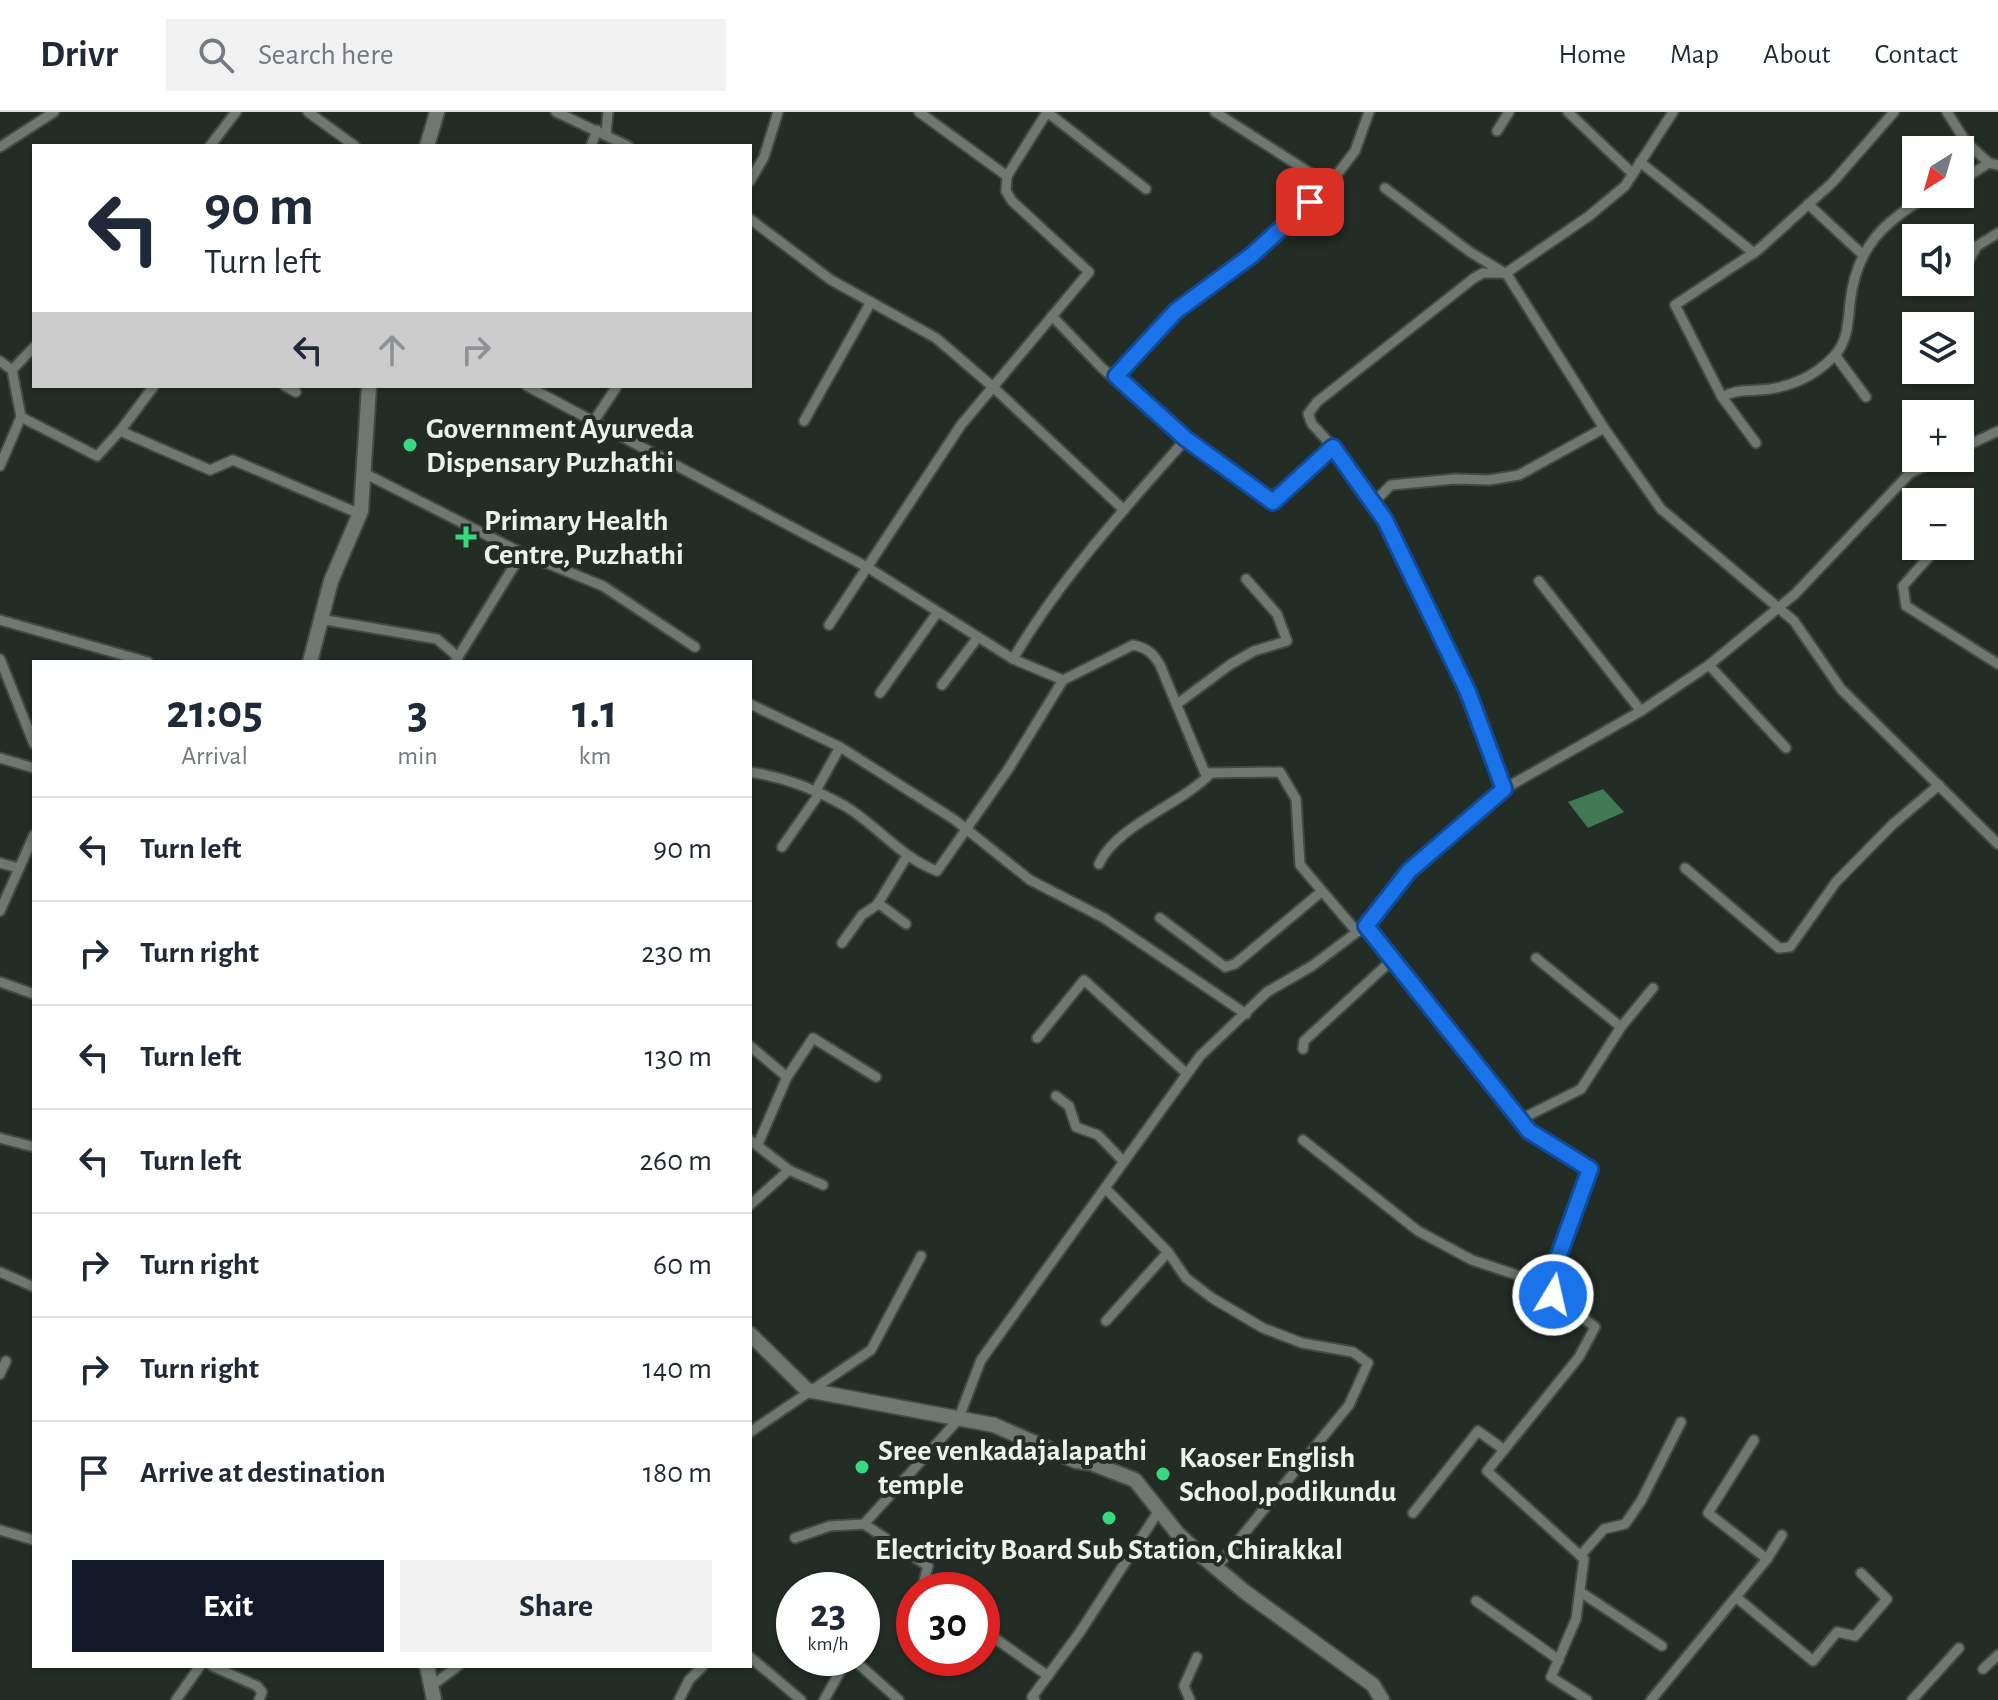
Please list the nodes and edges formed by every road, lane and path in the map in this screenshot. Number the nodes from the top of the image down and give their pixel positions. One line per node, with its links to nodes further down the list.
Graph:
1 (54, 112): 24 (street)
2 (236, 112): 19 (street)
3 (308, 112): 20 (street)
4 (437, 112): 21 (main road)
5 (556, 112): 18 (street)
6 (608, 112): 18 (street)
7 (778, 112): 30 (street)
8 (919, 112): 29 (street)
9 (1047, 112): 29 (street); 33 (street)
10 (1215, 112): 31 (street)
11 (1369, 112): 31 (street)
12 (1509, 112): 17 (street)
13 (1568, 112): 27 (street)
14 (1673, 112): 25 (street)
15 (1894, 112): 34 (street)
16 (1947, 112): 26 (street)
17 (1497, 131)
18 (601, 132): 22 (street); 23 (street)
19 (212, 144)
20 (352, 144)
21 (428, 144)
22 (592, 144)
23 (624, 144)
24 (0, 147)
25 (1640, 162): 27 (street); 39 (street)
26 (1994, 164): 28 (street)
27 (1633, 174): 41 (street)
28 (1974, 174)
29 (1007, 176): 43 (street)
30 (752, 178)
31 (1329, 185): 48 (street)
32 (1385, 188): 41 (street)
33 (1146, 189)
34 (1808, 204): 39 (street); 40 (street)
35 (1910, 208): 40 (street)
36 (752, 221): 42 (street)
37 (1998, 233): 38 (street)
38 (1974, 251)
39 (1754, 253): 56 (street)
40 (1862, 254): 45 (street)
41 (1506, 273): 61 (street); 68 (street)
42 (871, 302): 49 (street); 60 (street)
43 (1052, 316): 48 (street); 49 (street)
44 (32, 349): 47 (street)
45 (1835, 355): 56 (street); 57 (street)
46 (0, 361): 47 (street)
47 (12, 370): 58 (street)
48 (1116, 376): 64 (street)
49 (993, 387): 73 (street); 77 (street)
50 (152, 388): 62 (street)
51 (289, 388): 55 (street)
52 (369, 388): 71 (main road)
53 (531, 388): 59 (street)
54 (616, 388): 59 (street)
55 (296, 392)
56 (1722, 397): 65 (street)
57 (1866, 397)
58 (21, 417): 62 (street); 69 (street)
59 (594, 421): 77 (street)
60 (804, 421)
61 (1604, 428): 72 (street); 80 (street)
62 (120, 431): 74 (street)
63 (1995, 433): 66 (street); 67 (street)
64 (1186, 439): 68 (street); 73 (street)
65 (1756, 443)
66 (1974, 443)
67 (1998, 445)
68 (1333, 447): 72 (street)
69 (0, 466)
70 (1912, 472): 80 (street)
71 (364, 473): 74 (main road); 75 (street)
72 (1373, 503): 108 (street)
73 (1124, 510): 89 (street)
74 (360, 514): 82 (main road)
75 (522, 553): 86 (street); 88 (street)
76 (1925, 560): 92 (street)
77 (867, 567): 81 (street); 84 (street)
78 (1246, 579): 97 (street)
79 (1539, 581): 99 (street)
80 (1778, 608): 93 (street); 107 (street)
81 (937, 613): 85 (street); 96 (street)
82 (320, 619): 88 (street); 91 (main road)
83 (0, 620): 90 (street)
84 (829, 625)
85 (978, 637): 89 (street); 95 (street)
86 (695, 647)
87 (0, 659): 100 (street)
88 (457, 659)
89 (1013, 659): 94 (street)
90 (141, 660)
91 (310, 660)
92 (1998, 664)
93 (1709, 665): 99 (street); 102 (street)
94 (1063, 680): 97 (street); 110 (street)
95 (942, 685)
96 (880, 693)
97 (1177, 704): 106 (street)
98 (752, 705): 101 (street)
99 (1641, 711): 108 (street)
100 (32, 739)
101 (840, 747): 109 (street); 110 (street)
102 (1786, 748)
103 (0, 758): 104 (street)
104 (32, 767)
105 (752, 772): 109 (street)
106 (1211, 773): 116 (street); 119 (street)
107 (1939, 785): 112 (street); 118 (street)
108 (1504, 789): 124 (street)
109 (817, 793): 113 (street); 114 (street)
110 (966, 829): 114 (street); 132 (street)
111 (32, 839): 117 (street)
112 (1998, 844)
113 (782, 847)
114 (907, 856): 120 (street)
115 (0, 863): 117 (street)
116 (1099, 864)
117 (19, 868): 121 (street)
118 (1685, 868)
119 (1321, 892): 122 (street); 125 (street)
120 (878, 903): 123 (street); 126 (street)
121 (0, 911)
122 (1160, 918)
123 (906, 924)
124 (1366, 926): 125 (street); 128 (street)
125 (1357, 932): 132 (street)
126 (842, 943)
127 (1536, 958): 133 (street)
128 (1392, 960): 136 (street); 141 (street)
129 (0, 982): 131 (street)
130 (1653, 988): 133 (street)
131 (32, 993)
132 (1246, 1014): 137 (street)
133 (1621, 1027): 141 (street)
134 (1037, 1038): 137 (street)
135 (752, 1048): 138 (street)
136 (1303, 1049)
137 (1186, 1073): 146 (street)
138 (787, 1077): 139 (street); 144 (street)
139 (876, 1077)
140 (1056, 1096): 146 (street)
141 (1521, 1119): 155 (street)
142 (0, 1138): 145 (street)
143 (1303, 1140): 155 (street)
144 (754, 1142): 147 (street)
145 (32, 1146)
146 (1123, 1161): 149 (street)
147 (789, 1170): 148 (street); 150 (street)
148 (823, 1185)
149 (1106, 1189): 151 (street); 161 (street)
150 (752, 1203)
151 (1168, 1252): 156 (street); 175 (street)
152 (921, 1256): 160 (street)
153 (0, 1272): 154 (street)
154 (32, 1286)
155 (1553, 1287): 165 (street)
156 (1106, 1321)
157 (752, 1336): 160 (main road)
158 (6, 1361): 159 (street)
159 (0, 1374)
160 (807, 1390): 161 (main road); 163 (street)
161 (958, 1420): 166 (main road); 168 (street)
162 (1681, 1422): 173 (street)
163 (752, 1431)
164 (1754, 1440): 174 (street)
165 (1503, 1449): 167 (street); 173 (street)
166 (1160, 1509): 175 (main road); 194 (street)
167 (1413, 1513)
168 (864, 1524): 171 (street); 176 (street)
169 (0, 1530): 172 (street)
170 (1782, 1535): 174 (street)
171 (795, 1538)
172 (32, 1539)
173 (1580, 1556): 178 (street)
174 (1767, 1559): 179 (street)
175 (1216, 1568): 204 (main road)
176 (926, 1572)
177 (1861, 1573): 179 (street)
178 (1582, 1593): 182 (street); 187 (street)
179 (1736, 1597): 206 (street)
180 (1476, 1601): 187 (street)
181 (1000, 1642): 194 (street)
182 (1662, 1646)
183 (1959, 1648): 207 (street)
184 (1998, 1655): 193 (street)
185 (1197, 1657): 203 (street)
186 (752, 1659): 200 (street)
187 (1559, 1660): 205 (street)
188 (199, 1668): 197 (street)
189 (216, 1668): 198 (street)
190 (427, 1668): 195 (main road)
191 (456, 1668): 195 (street)
192 (701, 1668): 199 (street)
193 (1983, 1669)
194 (1048, 1676): 196 (street)
195 (430, 1695)
196 (1032, 1699)
197 (176, 1700)
198 (259, 1700)
199 (679, 1700)
200 (801, 1700)
201 (824, 1700): 202 (street)
202 (899, 1700)
203 (1190, 1700)
204 (1382, 1700)
205 (1587, 1700)
206 (1651, 1700)
207 (1912, 1700)

